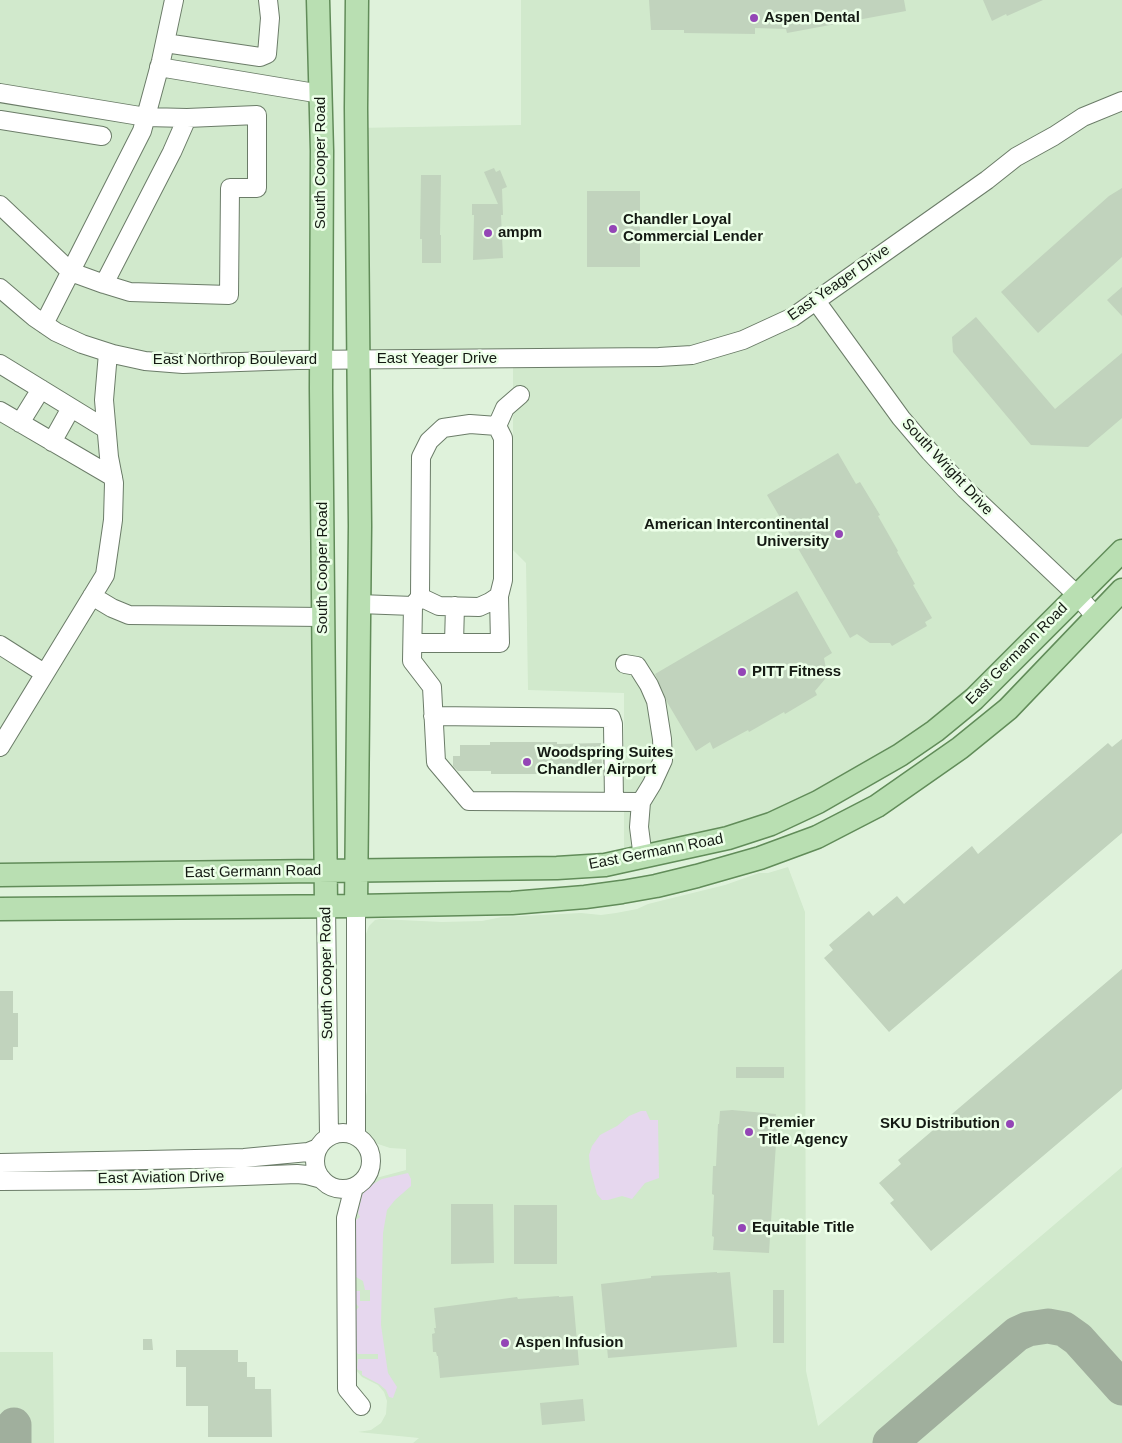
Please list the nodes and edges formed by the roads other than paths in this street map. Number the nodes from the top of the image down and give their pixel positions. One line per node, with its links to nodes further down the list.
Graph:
1 (174, 0): 5 (street)
2 (268, 0): 5 (street)
3 (318, 0): 8 (main road, South Cooper Road)
4 (357, 0): 21 (main road, South Cooper Road)
5 (165, 43): 6 (street)
6 (159, 67): 8 (street); 10 (street)
7 (0, 93): 10 (street)
8 (320, 94): 21 (main road, South Cooper Road)
9 (1122, 101): 18 (street, East Yeager Drive)
10 (146, 117): 11 (street); 15 (street)
11 (187, 118): 16 (street); 16 (street)
12 (0, 120): 13 (street)
13 (102, 136)
14 (0, 205): 15 (street)
15 (71, 272): 16 (street); 19 (street)
16 (104, 284)
17 (0, 288): 19 (street, East Northrop Boulevard)
18 (816, 301): 21 (street, East Yeager Drive); 36 (street, South Wright Drive)
19 (44, 324): 20 (street, East Northrop Boulevard)
20 (108, 353): 21 (street, East Northrop Boulevard); 29 (street)
21 (340, 360): 38 (main road, South Cooper Road); 40 (main road, South Cooper Road)
22 (0, 365): 23 (street)
23 (41, 389): 25 (street); 27 (street)
24 (520, 395): 28 (street)
25 (71, 408): 29 (street); 30 (street)
26 (0, 411): 27 (street)
27 (20, 423): 30 (street)
28 (497, 426): 35 (street); 37 (street)
29 (106, 429): 31 (street)
30 (52, 442): 31 (street)
31 (113, 477): 34 (street)
32 (1122, 550): 36 (main road, East Germann Road)
33 (1122, 590): 41 (main road, East Germann Road)
34 (92, 596): 40 (street); 46 (street)
35 (499, 596): 39 (street); 43 (street)
36 (1077, 596): 41 (street, South Wright Drive); 51 (main road, East Germann Road)
37 (417, 601): 38 (street); 39 (street); 42 (street)
38 (359, 604): 52 (main road, South Cooper Road)
39 (454, 606): 43 (street)
40 (323, 617): 53 (main road, South Cooper Road)
41 (1096, 617): 55 (main road, East Germann Road)
42 (413, 643): 43 (street); 47 (street)
43 (454, 643)
44 (0, 646): 46 (street)
45 (625, 664): 50 (street)
46 (44, 673): 48 (street)
47 (433, 716): 49 (street); 49 (street)
48 (0, 747)
49 (614, 802): 50 (street)
50 (641, 802): 51 (street)
51 (643, 858): 52 (main road, East Germann Road); 55 (main road)
52 (357, 870): 53 (main road, East Germann Road); 57 (main road, South Cooper Road)
53 (325, 871): 54 (main road, East Germann Road); 56 (main road, South Cooper Road)
54 (0, 875)
55 (538, 902): 57 (main road, East Germann Road)
56 (326, 906): 57 (main road, East Germann Road); 58 (main road, East Germann Road); 60 (street, South Cooper Road)
57 (356, 906): 59 (street, South Cooper Road)
58 (0, 909)
59 (356, 1136): 60 (street); 64 (street, South Cooper Road)
60 (324, 1142): 61 (street, East Aviation Drive); 63 (street, South Cooper Road)
61 (0, 1163)
62 (0, 1181): 63 (street, East Aviation Drive)
63 (327, 1183): 64 (street); 65 (street, South Cooper Road)
64 (354, 1187): 65 (street, South Cooper Road)
65 (346, 1218): 66 (street, South Cooper Road)
66 (360, 1406)

